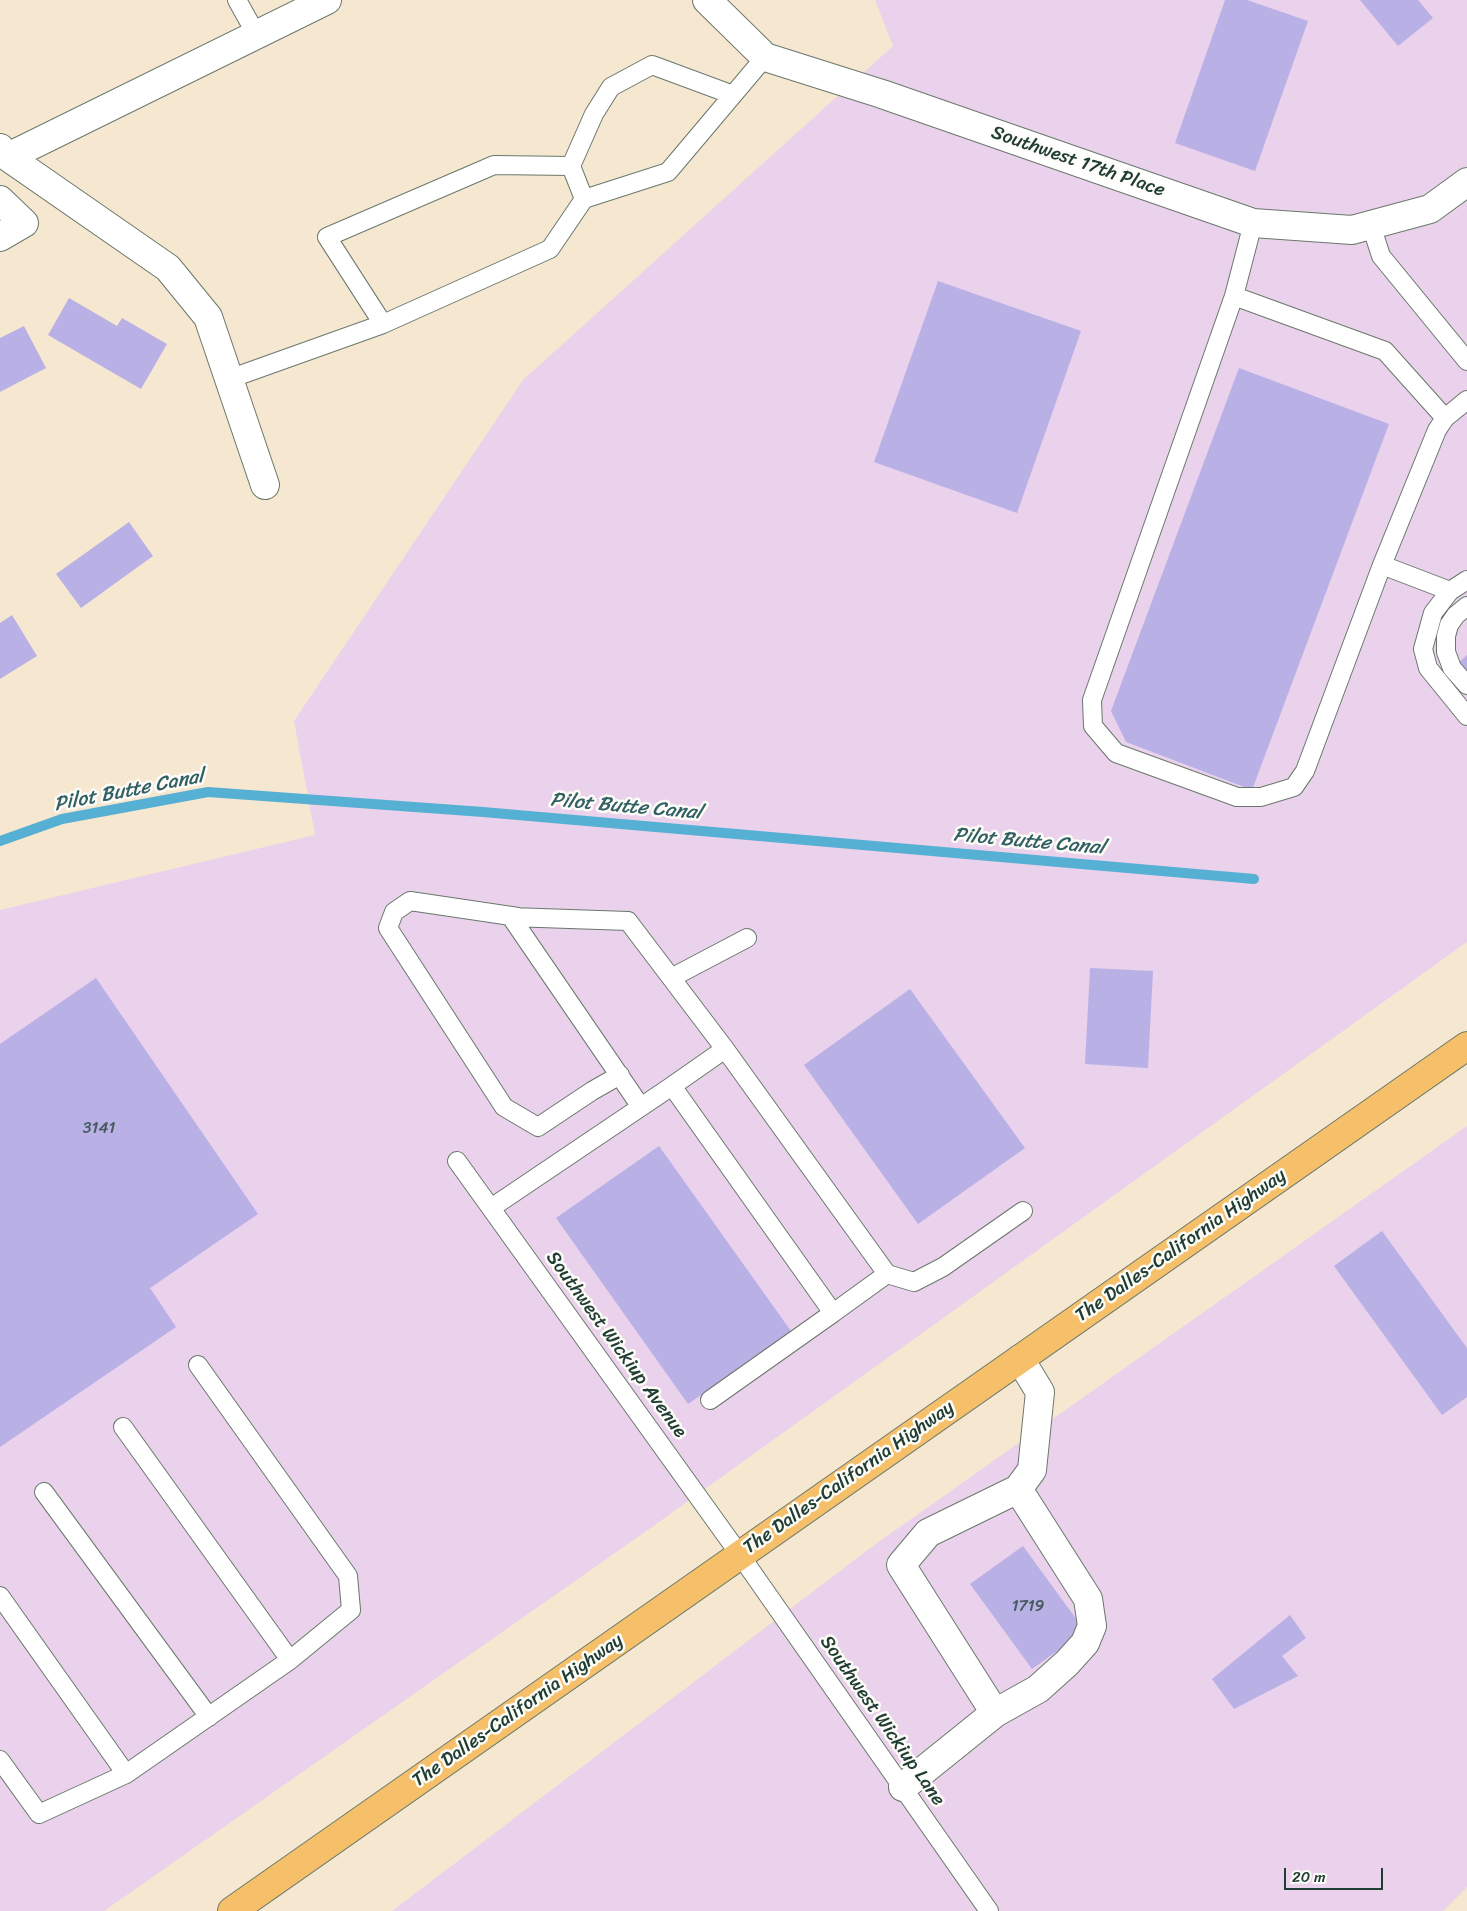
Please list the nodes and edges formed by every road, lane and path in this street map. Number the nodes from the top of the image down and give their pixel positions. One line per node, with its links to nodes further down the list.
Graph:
1 (237, 0): 4 (lane)
2 (327, 0): 4 (street)
3 (707, 0): 5 (street, Southwest 17th Place)
4 (256, 34): 7 (street)
5 (765, 57): 6 (lane); 12 (street, Southwest 17th Place)
6 (733, 95): 8 (lane); 10 (lane)
7 (4, 152): 18 (street)
8 (572, 166): 10 (lane); 16 (lane)
9 (1467, 182): 13 (street, Southwest 17th Place)
10 (584, 199): 16 (lane)
11 (0, 200): 14 (street)
12 (1253, 223): 13 (street, Southwest 17th Place); 15 (lane)
13 (1371, 225): 17 (lane)
14 (0, 237)
15 (1234, 296): 20 (lane); 22 (lane)
16 (383, 324): 18 (lane)
17 (1465, 354)
18 (229, 379): 21 (street)
19 (1467, 400): 20 (lane)
20 (1445, 418): 22 (lane)
21 (265, 486)
22 (1382, 565): 24 (lane)
23 (1467, 580): 24 (lane)
24 (1450, 591): 27 (lane)
25 (1467, 606): 26 (lane)
26 (1467, 685)
27 (1467, 716)
28 (518, 917): 30 (lane); 33 (lane); 33 (lane)
29 (747, 938): 30 (lane)
30 (672, 978): 32 (lane)
31 (1467, 1046): 41 (highway, The Dalles-California Highway)
32 (725, 1049): 34 (lane); 39 (lane)
33 (620, 1075): 35 (lane)
34 (672, 1086): 35 (lane); 40 (lane)
35 (641, 1106): 37 (lane)
36 (457, 1160): 37 (lane, Southwest Wickiup Avenue)
37 (490, 1208): 47 (lane, Southwest Wickiup Avenue)
38 (1023, 1211): 39 (lane)
39 (887, 1274): 40 (lane)
40 (833, 1313): 43 (lane)
41 (1020, 1358): 45 (street); 47 (highway, The Dalles-California Highway)
42 (198, 1365): 49 (lane)
43 (710, 1400)
44 (123, 1427): 49 (lane)
45 (1018, 1489): 50 (street); 50 (street)
46 (44, 1492): 51 (lane)
47 (740, 1555): 54 (lane, Southwest Wickiup Lane); 55 (highway, The Dalles-California Highway)
48 (0, 1596): 53 (lane)
49 (290, 1660): 51 (lane)
50 (995, 1713): 54 (street)
51 (209, 1717): 53 (lane)
52 (0, 1760): 53 (lane)
53 (126, 1774)
54 (903, 1787): 56 (lane, Southwest Wickiup Lane)
55 (232, 1911)
56 (989, 1911)

